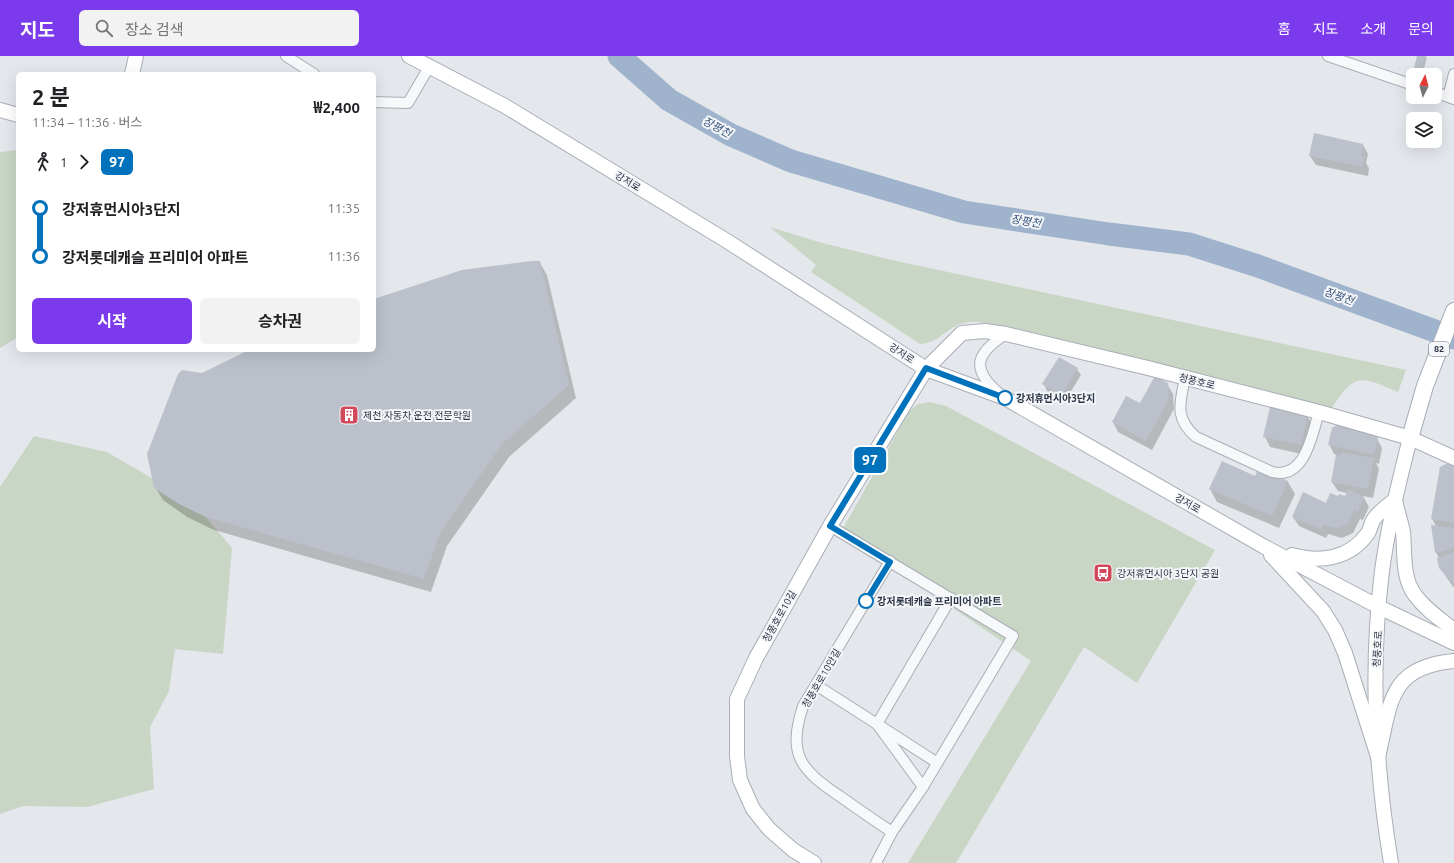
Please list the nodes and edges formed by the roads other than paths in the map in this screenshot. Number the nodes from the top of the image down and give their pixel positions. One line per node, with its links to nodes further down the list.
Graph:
1 (136, 56): 6 (street)
2 (286, 56): 7 (street)
3 (409, 56): 5 (street, 강저로)
4 (1328, 56): 9 (street)
5 (430, 67): 11 (street); 16 (street, 강저로)
6 (132, 72)
7 (311, 72)
8 (1454, 74): 10 (street)
9 (1406, 83)
10 (1451, 98)
11 (376, 102)
12 (0, 110): 13 (street)
13 (16, 114)
14 (1454, 311): 20 (main road, 청풍호로 / 82)
15 (1006, 334): 16 (street, 청풍호로); 17 (street, 청풍호로); 18 (street)
16 (926, 368): 18 (street, 강저로); 23 (street, 청풍호로10길)
17 (1185, 378): 19 (street, 청풍호로); 19 (street)
18 (1005, 398): 24 (street, 강저로)
19 (1319, 412): 20 (street, 청풍호로)
20 (1410, 438): 21 (street); 22 (street, 청풍호로 / 82)
21 (1454, 458)
22 (1395, 500): 24 (street); 27 (street, 청풍호로 / 82); 28 (street)
23 (830, 526): 25 (street); 37 (street, 청풍호로10길)
24 (1263, 546): 27 (street, 강저로); 33 (street)
25 (890, 562): 26 (street); 31 (street, 청풍호로10안길)
26 (951, 598): 32 (street); 34 (street)
27 (1379, 607): 29 (street, 강저로); 33 (street, 청풍호로 / 82)
28 (1454, 630)
29 (1454, 643)
30 (1454, 661): 33 (street)
31 (816, 685): 32 (street); 36 (street, 청풍호로10안길)
32 (877, 724): 34 (street); 35 (street)
33 (1378, 757): 39 (street, 청풍호로 / 82)
34 (936, 762): 35 (street)
35 (923, 787): 36 (street)
36 (892, 832): 38 (street)
37 (814, 863)
38 (876, 863)
39 (1391, 863)

